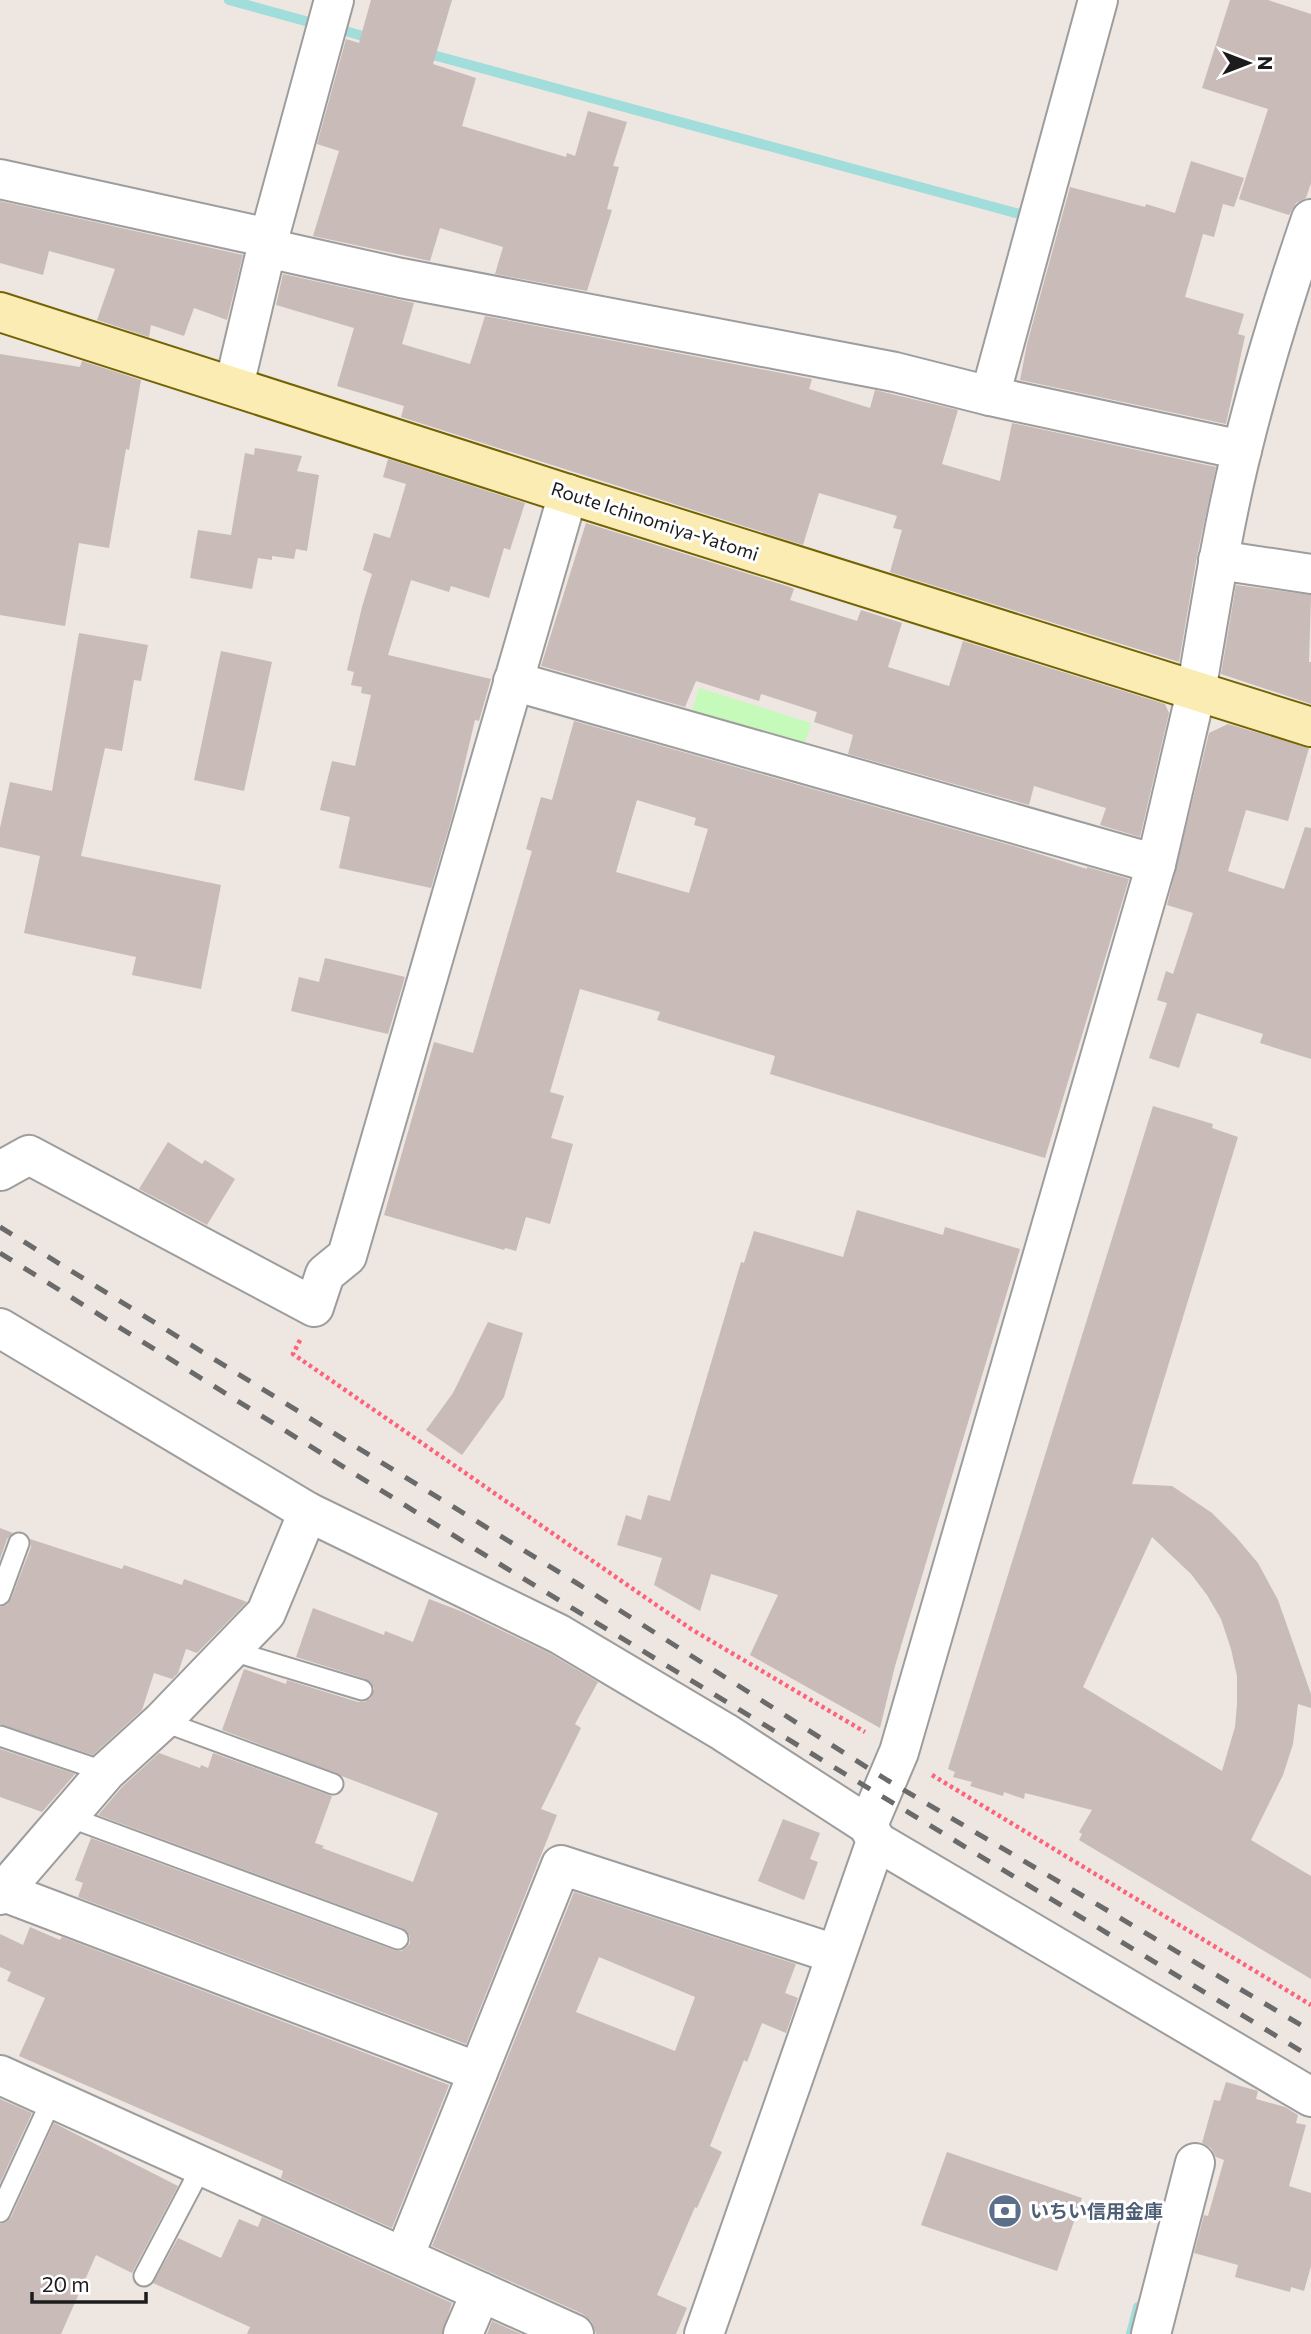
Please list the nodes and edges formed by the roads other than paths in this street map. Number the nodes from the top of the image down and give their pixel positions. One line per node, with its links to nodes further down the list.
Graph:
1 (334, 0): 5 (street)
2 (1087, 3): 8 (street)
3 (0, 179): 5 (street)
4 (1308, 240): 9 (street)
5 (268, 243): 7 (street); 8 (street)
6 (0, 312): 7 (main road, Route Ichinomiya-Yatomi)
7 (234, 386): 10 (main road, Route Ichinomiya-Yatomi)
8 (990, 396): 9 (street)
9 (1242, 450): 11 (street)
10 (568, 494): 13 (street); 14 (main road, Route Ichinomiya-Yatomi)
11 (1218, 560): 12 (street); 14 (street)
12 (1311, 575)
13 (513, 681): 16 (street); 17 (street)
14 (1196, 692): 15 (main road, Route Ichinomiya-Yatomi); 16 (street)
15 (1310, 726)
16 (1156, 864): 29 (street)
17 (0, 1171)
18 (0, 1328): 19 (street)
19 (308, 1512): 22 (street); 29 (street)
20 (19, 1544): 21 (lane)
21 (0, 1595)
22 (229, 1650): 23 (lane); 24 (street)
23 (362, 1690)
24 (162, 1721): 26 (street); 27 (lane)
25 (0, 1736): 26 (lane)
26 (106, 1772): 28 (street)
27 (333, 1784)
28 (69, 1816): 30 (street); 31 (lane)
29 (872, 1833): 32 (street); 35 (street)
30 (2, 1894): 33 (street)
31 (398, 1940)
32 (835, 1954): 33 (street); 45 (street)
33 (478, 2072): 40 (street)
34 (0, 2075): 36 (street)
35 (1311, 2097)
36 (52, 2099): 38 (street); 39 (lane)
37 (1195, 2163): 46 (street)
38 (202, 2166): 40 (street); 41 (lane)
39 (0, 2211)
40 (404, 2257): 42 (street)
41 (144, 2276)
42 (481, 2292): 43 (street); 44 (street)
43 (463, 2334)
44 (574, 2334)
45 (704, 2334)
46 (1151, 2334)

